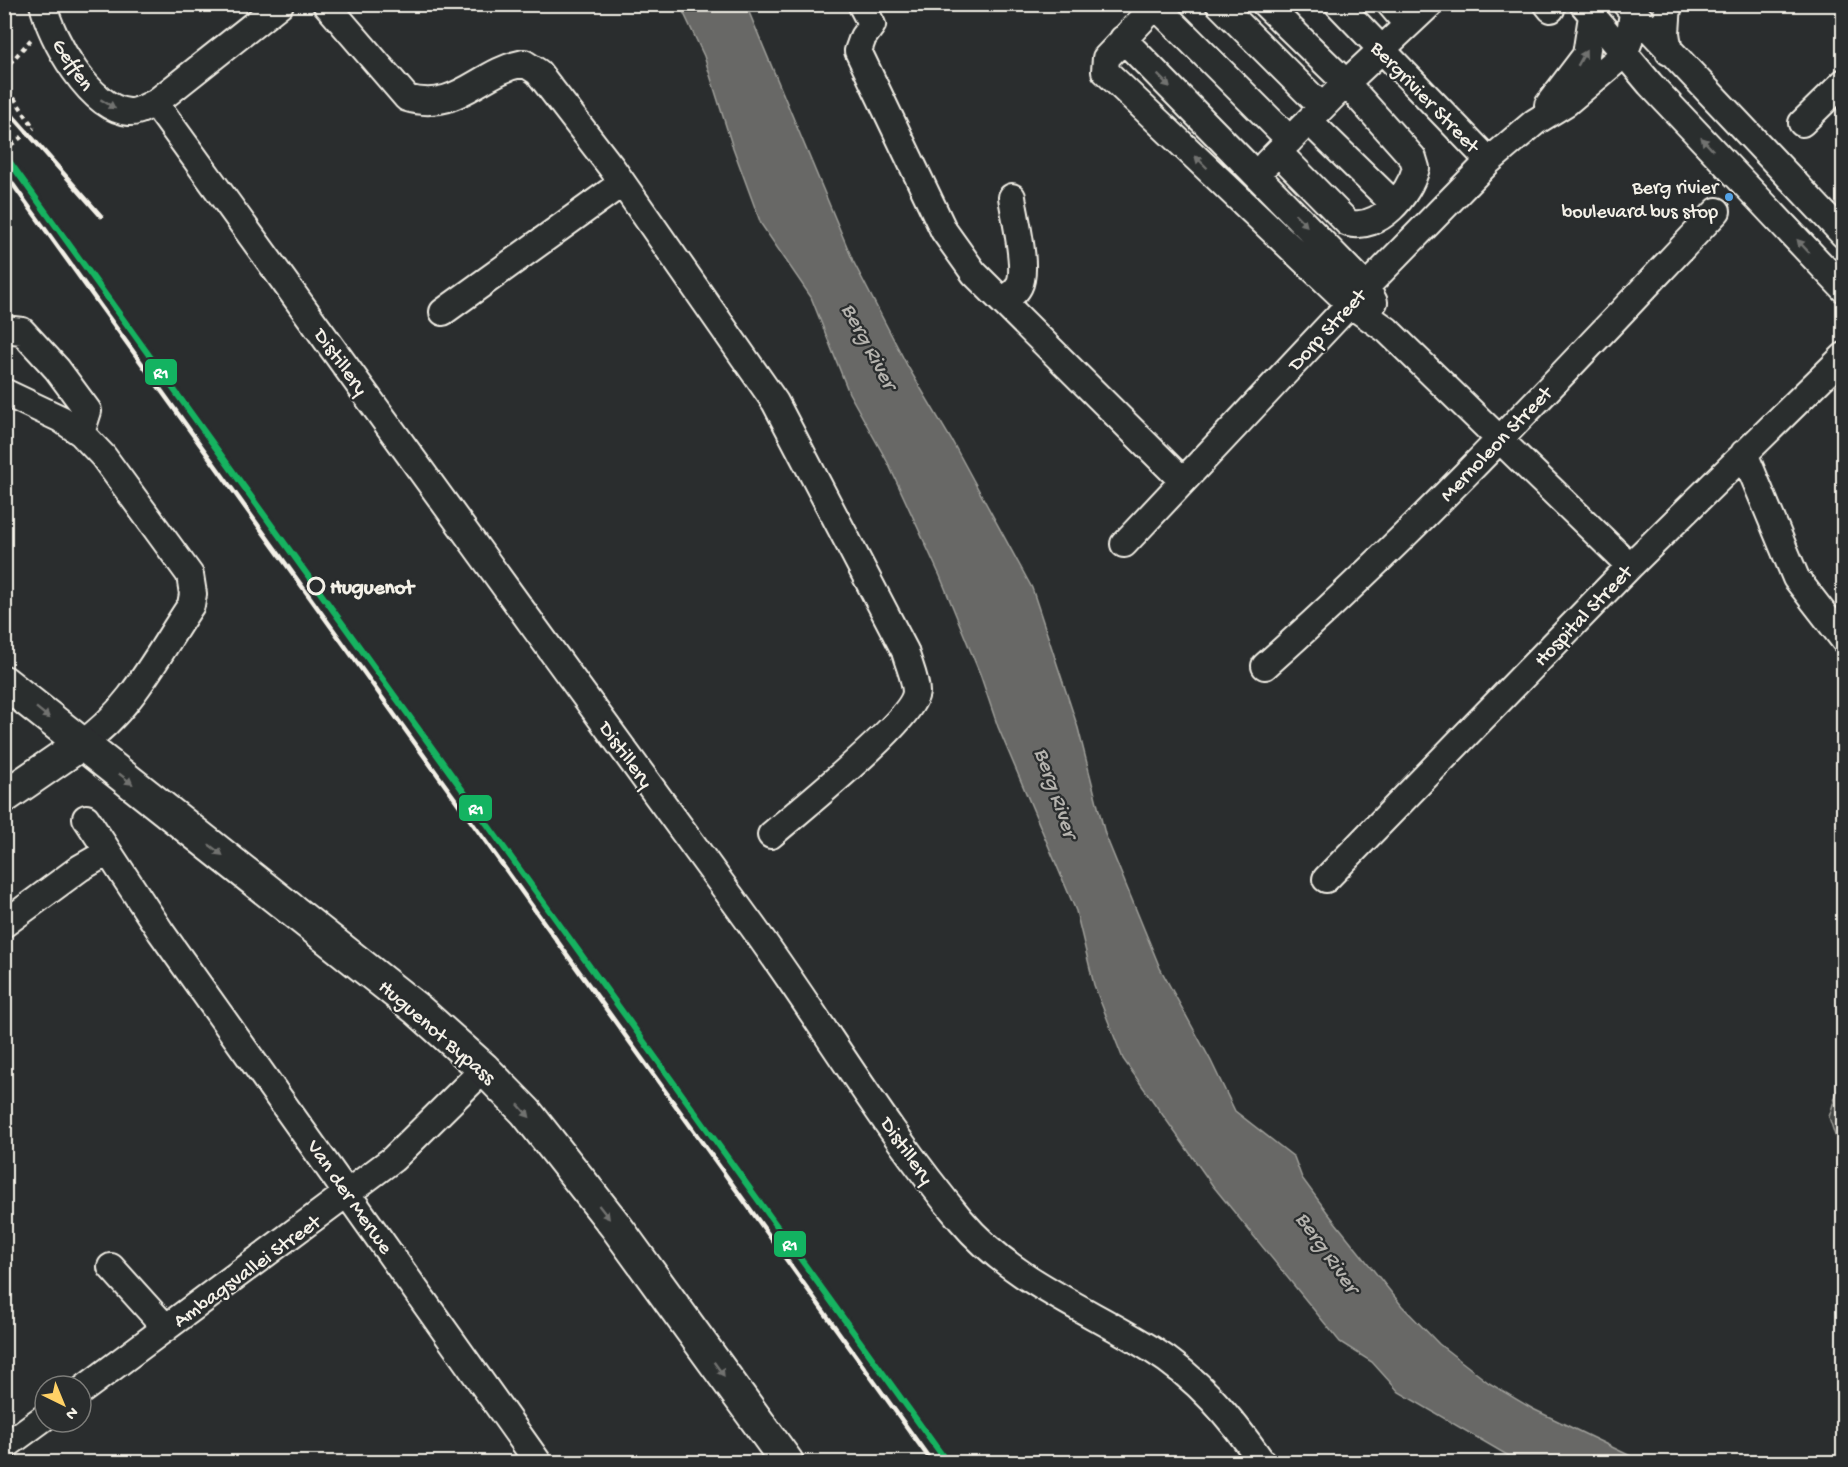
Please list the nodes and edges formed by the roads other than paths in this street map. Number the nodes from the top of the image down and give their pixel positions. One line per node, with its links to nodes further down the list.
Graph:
1 (280, 4): 21 (street)
2 (326, 4): 28 (street)
3 (861, 4): 36 (street)
4 (1219, 4): 22 (street)
5 (1265, 4): 20 (street)
6 (1338, 4): 16 (street, Bergrivier Street)
7 (1390, 4): 14 (street)
8 (1430, 4): 14 (street)
9 (1668, 4): 17 (street)
10 (1156, 5): 15 (street); 25 (street)
11 (1630, 8): 17 (street); 18 (street)
12 (1588, 10): 18 (street); 23 (street, Dorp Street, one-way to 12)
13 (45, 13): 21 (street, Geffen, one-way to 21)
14 (1407, 24): 16 (street)
15 (1123, 39): 27 (street, one-way to 27); 29 (street, one-way to 15)
16 (1381, 51): 20 (street); 26 (street, Bergrivier Street)
17 (1669, 52): 33 (street)
18 (1624, 54): 23 (street, Dorp Street); 34 (street, one-way to 18)
19 (1844, 82): 24 (street)
20 (1346, 83): 22 (street); 31 (street)
21 (155, 103): 66 (street, Distillery)
22 (1316, 114): 25 (street); 31 (street)
23 (1535, 122): 26 (street, Dorp Street)
24 (1802, 123)
25 (1284, 146): 27 (street); 31 (street)
26 (1489, 161): 35 (street, Dorp Street)
27 (1256, 174): 29 (street); 35 (street, one-way to 35)
28 (622, 183): 37 (street); 53 (street)
29 (1235, 195): 35 (street)
30 (1012, 197): 36 (street)
31 (1394, 204)
32 (1717, 211): 42 (street, Mernoleon Street)
33 (1844, 235)
34 (1844, 289)
35 (1358, 296): 42 (street); 44 (street, Dorp Street)
36 (1001, 300): 44 (street)
37 (443, 312)
38 (4, 330): 41 (street)
39 (1844, 356): 43 (street, Hospital Street)
40 (4, 392): 41 (street)
41 (81, 432): 50 (street)
42 (1500, 439): 46 (street); 48 (street, Mernoleon Street)
43 (1744, 453): 46 (street, Hospital Street); 47 (street)
44 (1184, 481): 45 (street, Dorp Street)
45 (1124, 544)
46 (1630, 566): 55 (street, Hospital Street)
47 (1844, 640)
48 (1265, 666)
49 (4, 682): 50 (main road, Huguenot Bypass, one-way to 50)
50 (81, 744): 51 (main road); 57 (main road, Huguenot Bypass, one-way to 57)
51 (4, 796)
52 (86, 818): 54 (street, Van der Merwe)
53 (771, 835)
54 (108, 852): 56 (street); 58 (street, Van der Merwe)
55 (1326, 879)
56 (4, 924)
57 (484, 1069): 58 (street, Ambagsvallei Street); 65 (main road, Huguenot Bypass, one-way to 65)
58 (349, 1193): 60 (street, Ambagsvallei Street); 64 (street, Van der Merwe)
59 (111, 1267): 60 (street)
60 (166, 1328): 61 (street, Ambagsvallei Street)
61 (93, 1382)
62 (33, 1426): 63 (street)
63 (5, 1446)
64 (538, 1462)
65 (787, 1462)
66 (1262, 1462)

